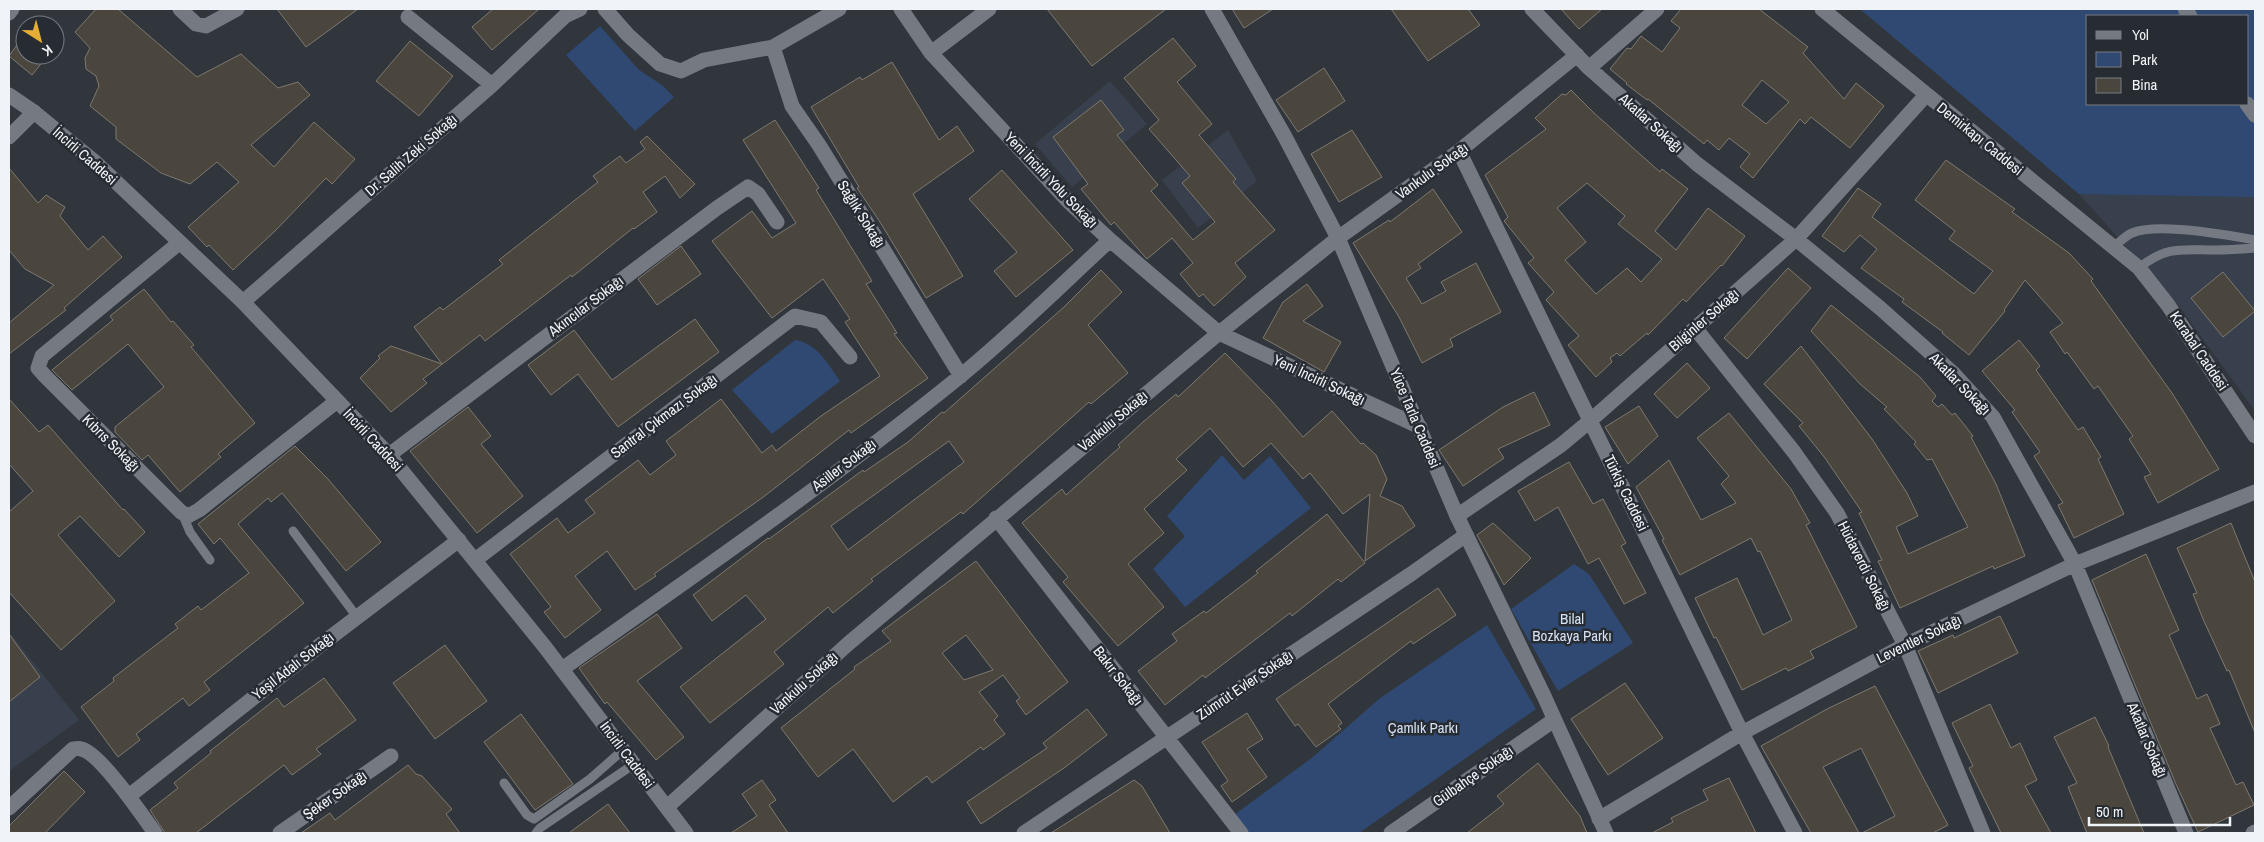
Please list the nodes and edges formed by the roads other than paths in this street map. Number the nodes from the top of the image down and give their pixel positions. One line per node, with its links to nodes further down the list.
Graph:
1 (12, 9): 13 (street)
2 (180, 9): 3 (street)
3 (237, 9)
4 (580, 9): 19 (street, Dr. Salih Zeki Sokağı)
5 (605, 9): 15 (street)
6 (838, 9): 15 (street)
7 (901, 9): 16 (street, Yeni İncirli Yolu Sokağı)
8 (989, 9): 16 (street)
9 (1212, 9): 26 (street, Yüce Tarla Caddesi)
10 (1532, 9): 17 (street, Akatlar Sokağı)
11 (1657, 9): 18 (street)
12 (1822, 9): 21 (street, Demirkapı Caddesi)
13 (9, 13)
14 (408, 17): 19 (street)
15 (773, 46): 38 (street, Sağlık Sokağı)
16 (931, 53): 28 (street, Yeni İncirli Yolu Sokağı)
17 (1577, 55): 18 (street, Akatlar Sokağı); 24 (street, Vankulu Sokağı)
18 (1589, 68): 27 (street, Akatlar Sokağı)
19 (492, 84): 34 (street, Dr. Salih Zeki Sokağı)
20 (9, 95): 22 (street, İncirli Caddesi)
21 (1926, 95): 27 (street, Bilginler Sokağı); 31 (street, Demirkapı Caddesi)
22 (34, 112): 23 (street); 30 (street, İncirli Caddesi)
23 (9, 137)
24 (1460, 152): 26 (street, Vankulu Sokağı); 40 (street, Türkiş Caddesi)
25 (777, 222): 43 (street, Akıncılar Sokağı)
26 (1338, 238): 36 (street, Vankulu Sokağı); 41 (street, Yüce Tarla Caddesi)
27 (1796, 239): 35 (street, Bilginler Sokağı); 53 (street, Akatlar Sokağı)
28 (1110, 240): 36 (street, Yeni İncirli Yolu Sokağı); 38 (street, Asiller Sokağı)
29 (2255, 240): 31 (lane)
30 (179, 243): 34 (street, İncirli Caddesi); 45 (street, Kıbrıs Sokağı)
31 (2113, 247): 33 (street, Demirkapı Caddesi)
32 (2255, 248): 33 (lane)
33 (2140, 268): 42 (street, Karabal Caddesi)
34 (242, 302): 39 (street, İncirli Caddesi)
35 (1695, 328): 40 (street, Bilginler Sokağı); 55 (street, Hüdaverdi Sokağı)
36 (1219, 333): 41 (street, Yeni İncirli Sokağı); 47 (street, Vankulu Sokağı)
37 (850, 357): 52 (street, Santral Çıkmazı Sokağı)
38 (961, 376): 56 (street, Asiller Sokağı)
39 (337, 401): 43 (street, İncirli Caddesi); 45 (street)
40 (1591, 420): 46 (street, Bilginler Sokağı); 58 (street, Türkiş Caddesi)
41 (1420, 427): 46 (street, Yüce Tarla Caddesi)
42 (2255, 436)
43 (389, 455): 50 (street, İncirli Caddesi)
44 (2255, 492): 53 (street, Leventler Sokağı)
45 (181, 512): 51 (lane)
46 (1457, 516): 49 (street, Yüce Tarla Caddesi)
47 (996, 518): 59 (street, Bakır Sokağı); 65 (street, Vankulu Sokağı)
48 (293, 531): 54 (lane)
49 (1466, 535): 57 (street, Yüce Tarla Caddesi); 59 (street, Zümrüt Evler Sokağı)
50 (459, 540): 52 (street, İncirli Caddesi); 54 (street, Yeşil Adalı Sokağı)
51 (210, 560)
52 (475, 560): 56 (street, İncirli Caddesi)
53 (2075, 564): 55 (street, Leventler Sokağı); 78 (street, Akatlar Sokağı)
54 (357, 616): 64 (street, Yeşil Adalı Sokağı)
55 (1905, 645): 58 (street, Leventler Sokağı); 77 (street, Hüdaverdi Sokağı)
56 (562, 669): 60 (street, İncirli Caddesi)
57 (1554, 720): 67 (street, Yüce Tarla Caddesi); 74 (street, Gülbahçe Sokağı)
58 (1742, 733): 67 (street, Leventler Sokağı); 76 (street, Türkiş Caddesi)
59 (1166, 738): 72 (street, Zümrüt Evler Sokağı); 73 (street, Bakır Sokağı)
60 (623, 750): 62 (street, İncirli Caddesi); 63 (lane)
61 (391, 756): 69 (street, Şeker Sokağı)
62 (634, 764): 65 (street, İncirli Caddesi); 70 (lane)
63 (504, 783)
64 (129, 796): 66 (street); 68 (street)
65 (667, 807): 71 (street, İncirli Caddesi)
66 (9, 808)
67 (1599, 819): 75 (street, Yüce Tarla Caddesi)
68 (155, 833)
69 (280, 833)
70 (536, 833)
71 (686, 833)
72 (1024, 833)
73 (1241, 833)
74 (1391, 833)
75 (1606, 833)
76 (1795, 833)
77 (1983, 833)
78 (2186, 833)

